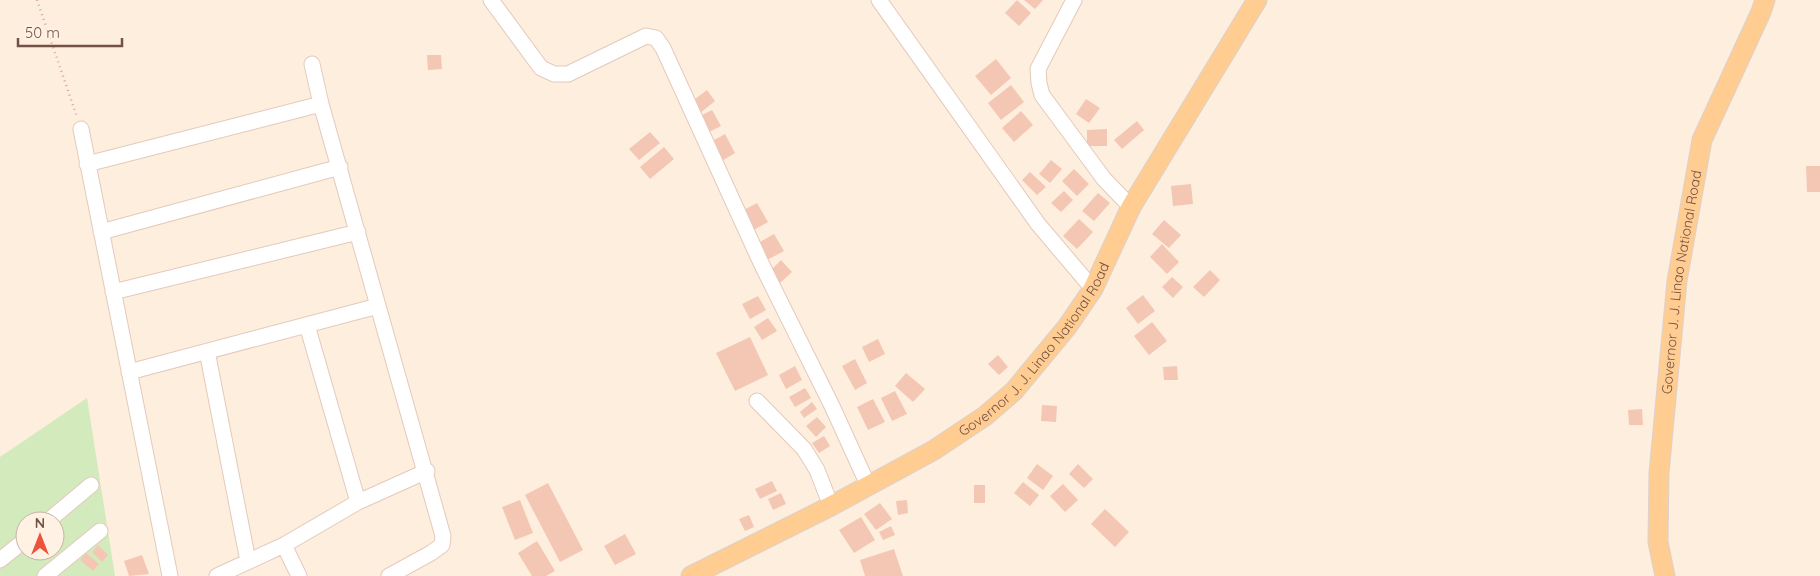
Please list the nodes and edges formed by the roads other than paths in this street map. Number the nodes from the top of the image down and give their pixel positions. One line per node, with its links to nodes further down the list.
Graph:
1 (492, 0): 23 (street)
2 (879, 0): 14 (street)
3 (1074, 0): 11 (street)
4 (1257, 0): 11 (main road, Governor J. J. Linao National Road)
5 (1764, 0): 38 (main road, Governor J. J. Linao National Road)
6 (312, 64): 7 (street)
7 (321, 104): 9 (street); 10 (street)
8 (81, 129): 9 (street)
9 (87, 164): 12 (street)
10 (340, 167): 12 (street); 13 (street)
11 (1131, 207): 14 (main road, Governor J. J. Linao National Road)
12 (101, 232): 15 (street)
13 (358, 232): 15 (street); 16 (street)
14 (1093, 290): 23 (main road, Governor J. J. Linao National Road)
15 (113, 292): 19 (street)
16 (378, 306): 17 (street); 21 (street)
17 (307, 325): 18 (street); 24 (street)
18 (207, 351): 19 (street); 31 (street)
19 (129, 372): 33 (street)
20 (757, 401): 25 (street)
21 (426, 471): 24 (street); 36 (street)
22 (91, 485): 26 (street)
23 (868, 485): 25 (main road, Governor J. J. Linao National Road)
24 (358, 502): 28 (street)
25 (832, 506): 37 (main road, Governor J. J. Linao National Road)
26 (60, 511)
27 (100, 531): 32 (street)
28 (284, 545): 31 (street); 35 (street)
29 (15, 548): 30 (street)
30 (0, 560)
31 (248, 561): 34 (street)
32 (45, 576)
33 (170, 576)
34 (217, 576)
35 (299, 576)
36 (389, 576)
37 (691, 576)
38 (1665, 576)

